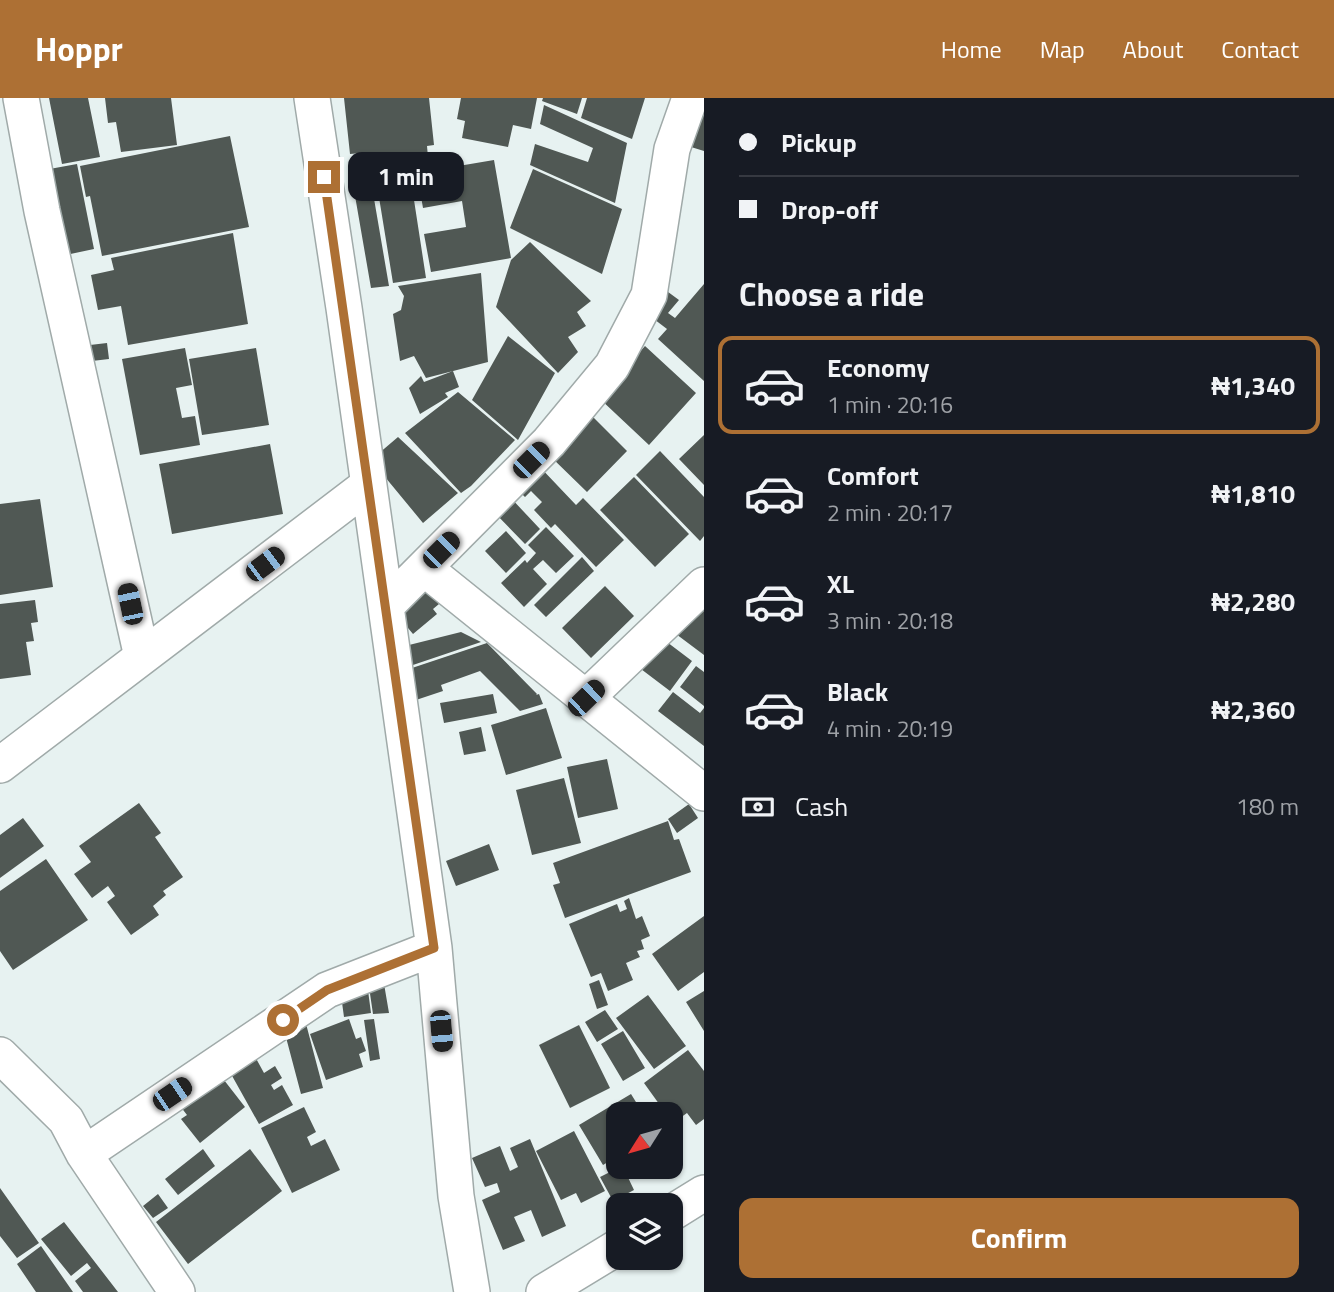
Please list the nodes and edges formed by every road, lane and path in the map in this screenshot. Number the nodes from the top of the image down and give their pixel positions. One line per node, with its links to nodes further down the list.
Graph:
1 (21, 98): 8 (street)
2 (312, 98): 4 (street)
3 (690, 98): 5 (street)
4 (367, 486): 7 (street); 8 (street)
5 (424, 568): 7 (street); 9 (street)
6 (704, 584): 9 (street)
7 (386, 606): 12 (street)
8 (142, 657): 10 (street)
9 (586, 698): 11 (street)
10 (0, 765)
11 (704, 793)
12 (434, 948): 14 (street); 19 (street)
13 (0, 1055): 14 (street)
14 (84, 1154): 18 (street)
15 (704, 1193): 16 (street)
16 (683, 1206)
17 (606, 1254): 20 (street)
18 (177, 1292)
19 (472, 1292)
20 (544, 1292)

